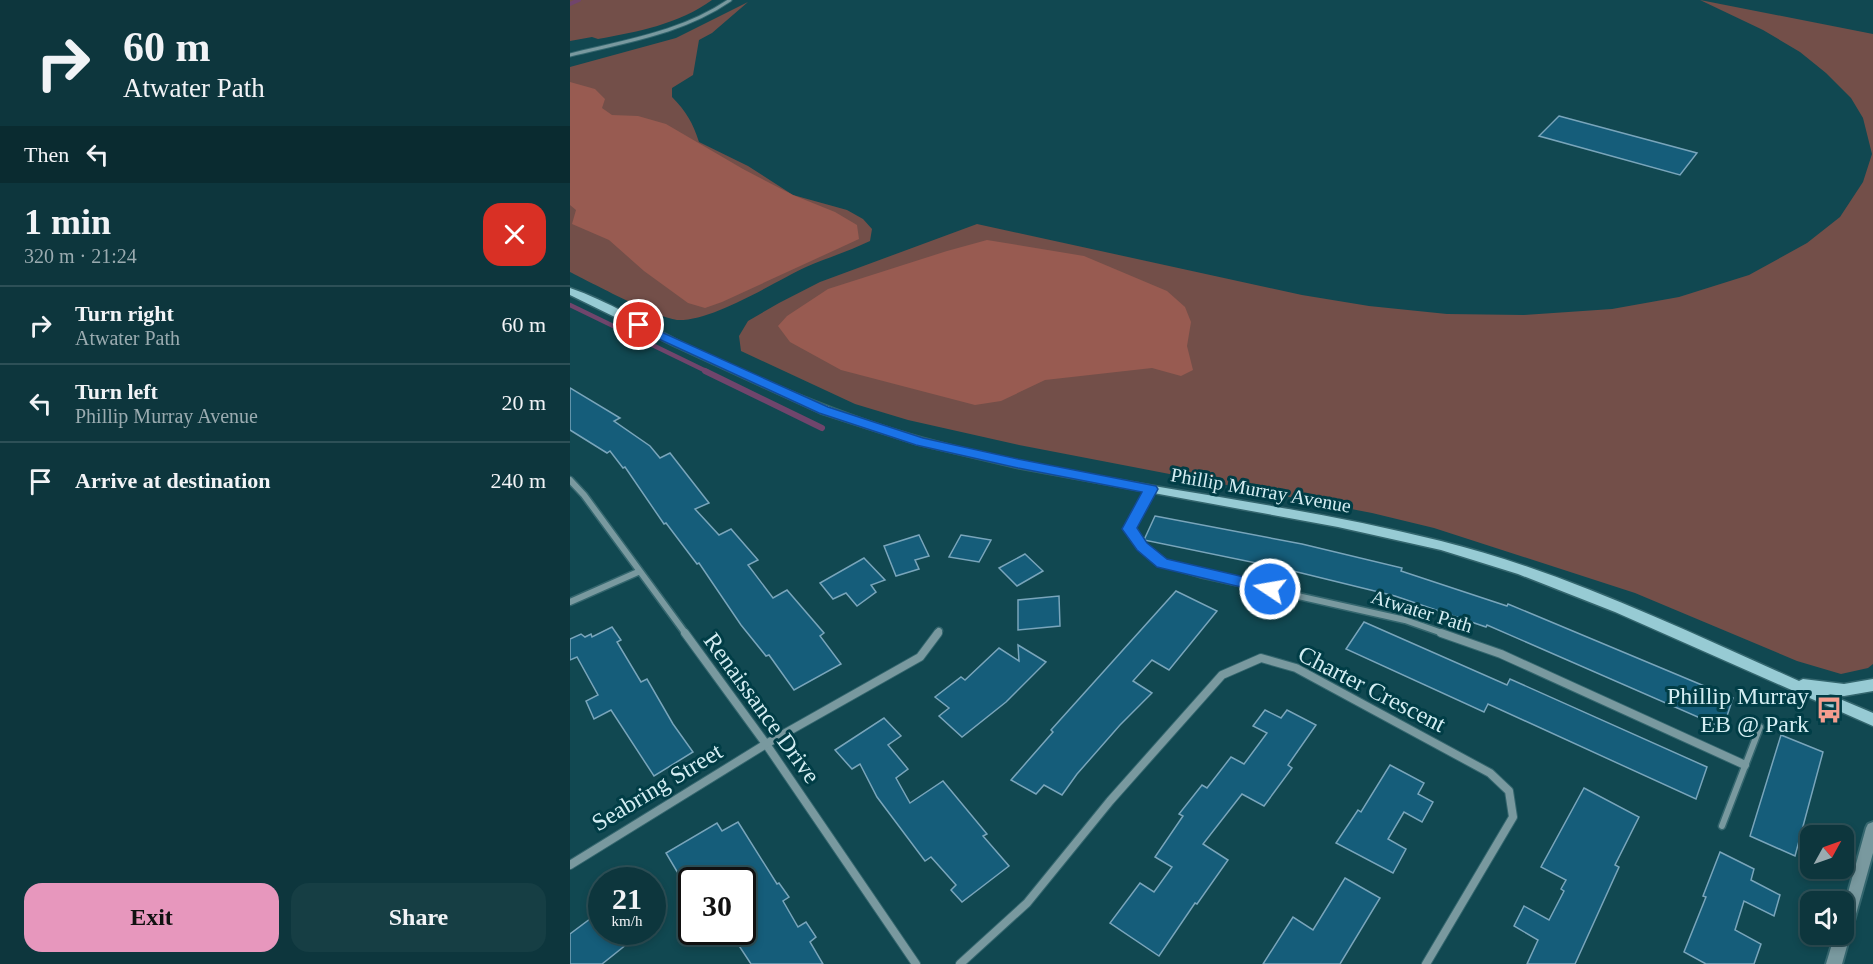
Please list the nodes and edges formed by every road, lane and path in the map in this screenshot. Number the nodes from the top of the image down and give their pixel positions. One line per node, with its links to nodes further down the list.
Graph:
1 (730, 0): 2 (lane)
2 (570, 54)
3 (570, 291): 5 (main road, Phillip Murray Avenue)
4 (570, 480): 6 (street, Renaissance Drive)
5 (1151, 489): 9 (main road, Phillip Murray Avenue); 14 (street, Atwater Path)
6 (638, 572): 7 (street); 13 (street, Renaissance Drive)
7 (570, 602)
8 (939, 632): 13 (street, Seabring Street)
9 (1784, 682): 10 (main road); 11 (main road, Phillip Murray Avenue)
10 (1873, 685)
11 (1873, 720)
12 (1760, 727): 14 (lane)
13 (766, 744): 17 (street, Seabring Street); 20 (street, Renaissance Drive)
14 (1745, 765): 15 (lane)
15 (1722, 826)
16 (1873, 828): 18 (street)
17 (570, 865)
18 (1854, 894)
19 (1840, 945): 23 (street)
20 (916, 964)
21 (960, 964): 22 (street, Charter Crescent)
22 (1426, 964)
23 (1834, 964)

